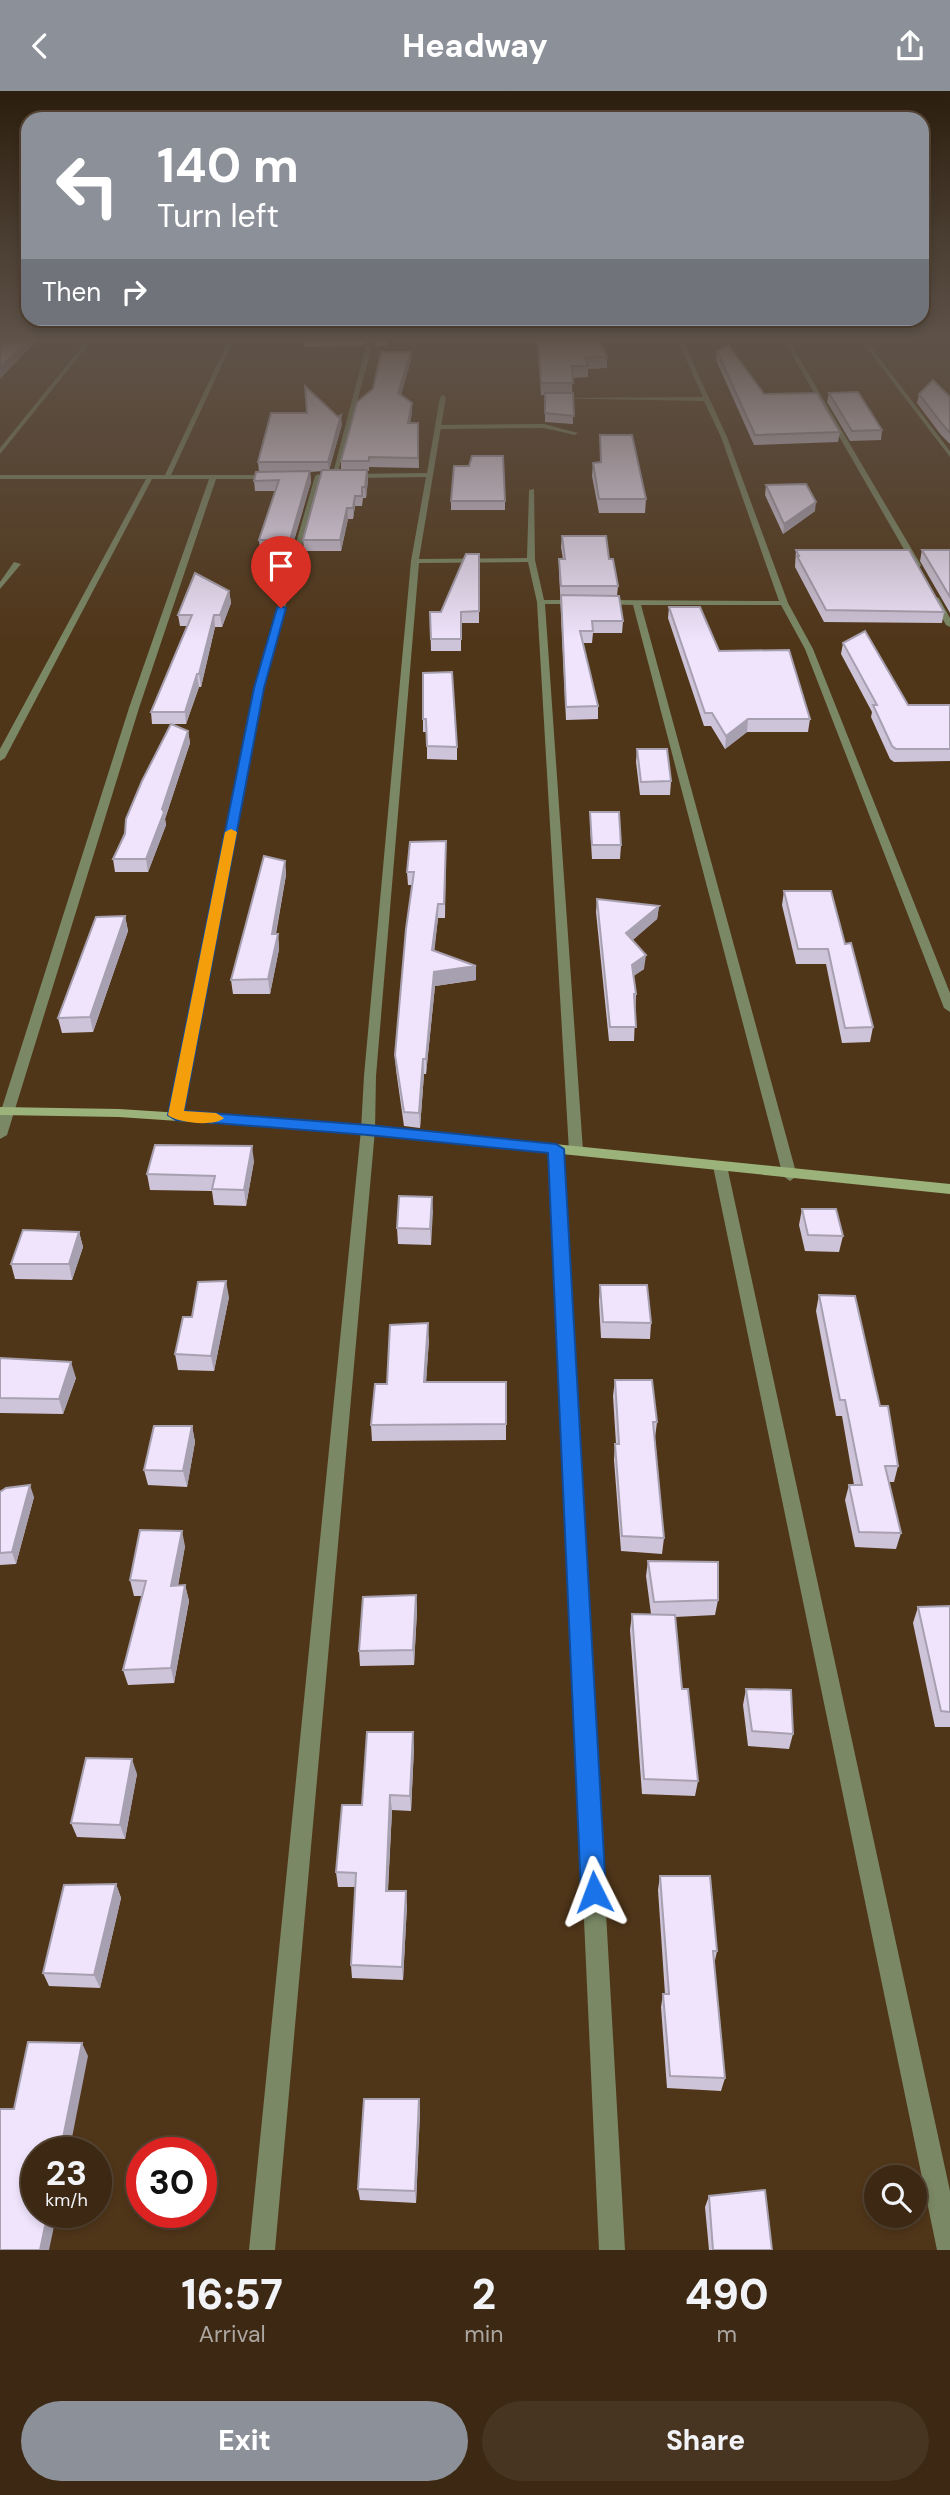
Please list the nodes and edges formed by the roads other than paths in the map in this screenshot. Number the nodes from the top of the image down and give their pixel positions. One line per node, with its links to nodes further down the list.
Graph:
1 (185, 440): 13 (street)
2 (344, 440): 10 (street)
3 (436, 440): 8 (street)
4 (725, 440): 28 (street)
5 (844, 440): 21 (street)
6 (938, 440): 7 (street)
7 (950, 455)
8 (429, 475): 10 (street); 19 (street)
9 (318, 476): 10 (street); 15 (street); 33 (street)
10 (334, 476)
11 (0, 477): 12 (street)
12 (150, 477): 13 (street); 30 (street)
13 (167, 477): 16 (street)
14 (279, 477): 16 (street)
15 (305, 477)
16 (213, 478): 32 (street)
17 (532, 490): 18 (street)
18 (531, 560): 19 (street); 24 (street)
19 (415, 561): 34 (street)
20 (17, 563): 22 (street)
21 (919, 568)
22 (0, 587)
23 (932, 592): 29 (street)
24 (541, 602): 25 (street); 36 (street)
25 (582, 602)
26 (596, 602): 27 (street)
27 (636, 602): 28 (street); 38 (street)
28 (785, 603): 31 (street)
29 (950, 625)
30 (0, 758)
31 (950, 1009)
32 (4, 1111): 33 (street); 35 (street)
33 (176, 1115): 34 (street)
34 (368, 1130): 36 (street); 40 (street)
35 (0, 1135)
36 (566, 1150): 37 (street); 41 (street)
37 (720, 1166): 38 (street); 42 (street)
38 (790, 1177): 39 (street)
39 (950, 1189)
40 (262, 2250)
41 (612, 2250)
42 (950, 2250)

